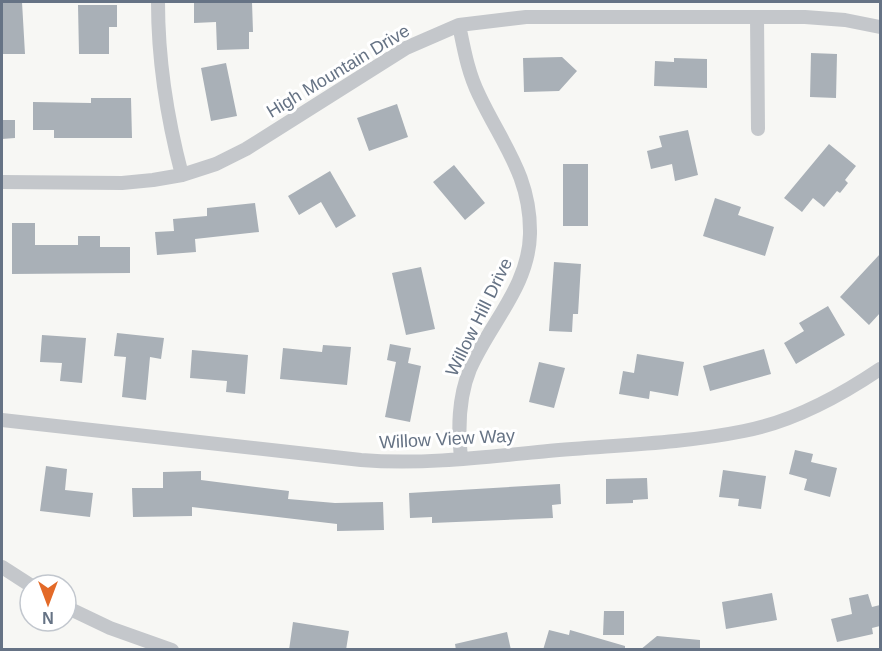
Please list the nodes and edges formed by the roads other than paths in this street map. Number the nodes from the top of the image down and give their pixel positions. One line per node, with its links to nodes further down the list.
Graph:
1 (158, 2): 6 (street)
2 (757, 16): 3 (street, High Mountain Drive); 4 (street, High Mountain Drive); 5 (street)
3 (459, 25): 6 (street, High Mountain Drive); 10 (street, Willow Hill Drive)
4 (880, 27)
5 (758, 129)
6 (182, 175): 7 (street, High Mountain Drive)
7 (2, 182)
8 (880, 369): 10 (street, Willow View Way)
9 (2, 420): 10 (street, Willow View Way)
10 (461, 459)
11 (2, 567): 12 (street)
12 (18, 577)
13 (78, 613): 14 (street)
14 (172, 650)

